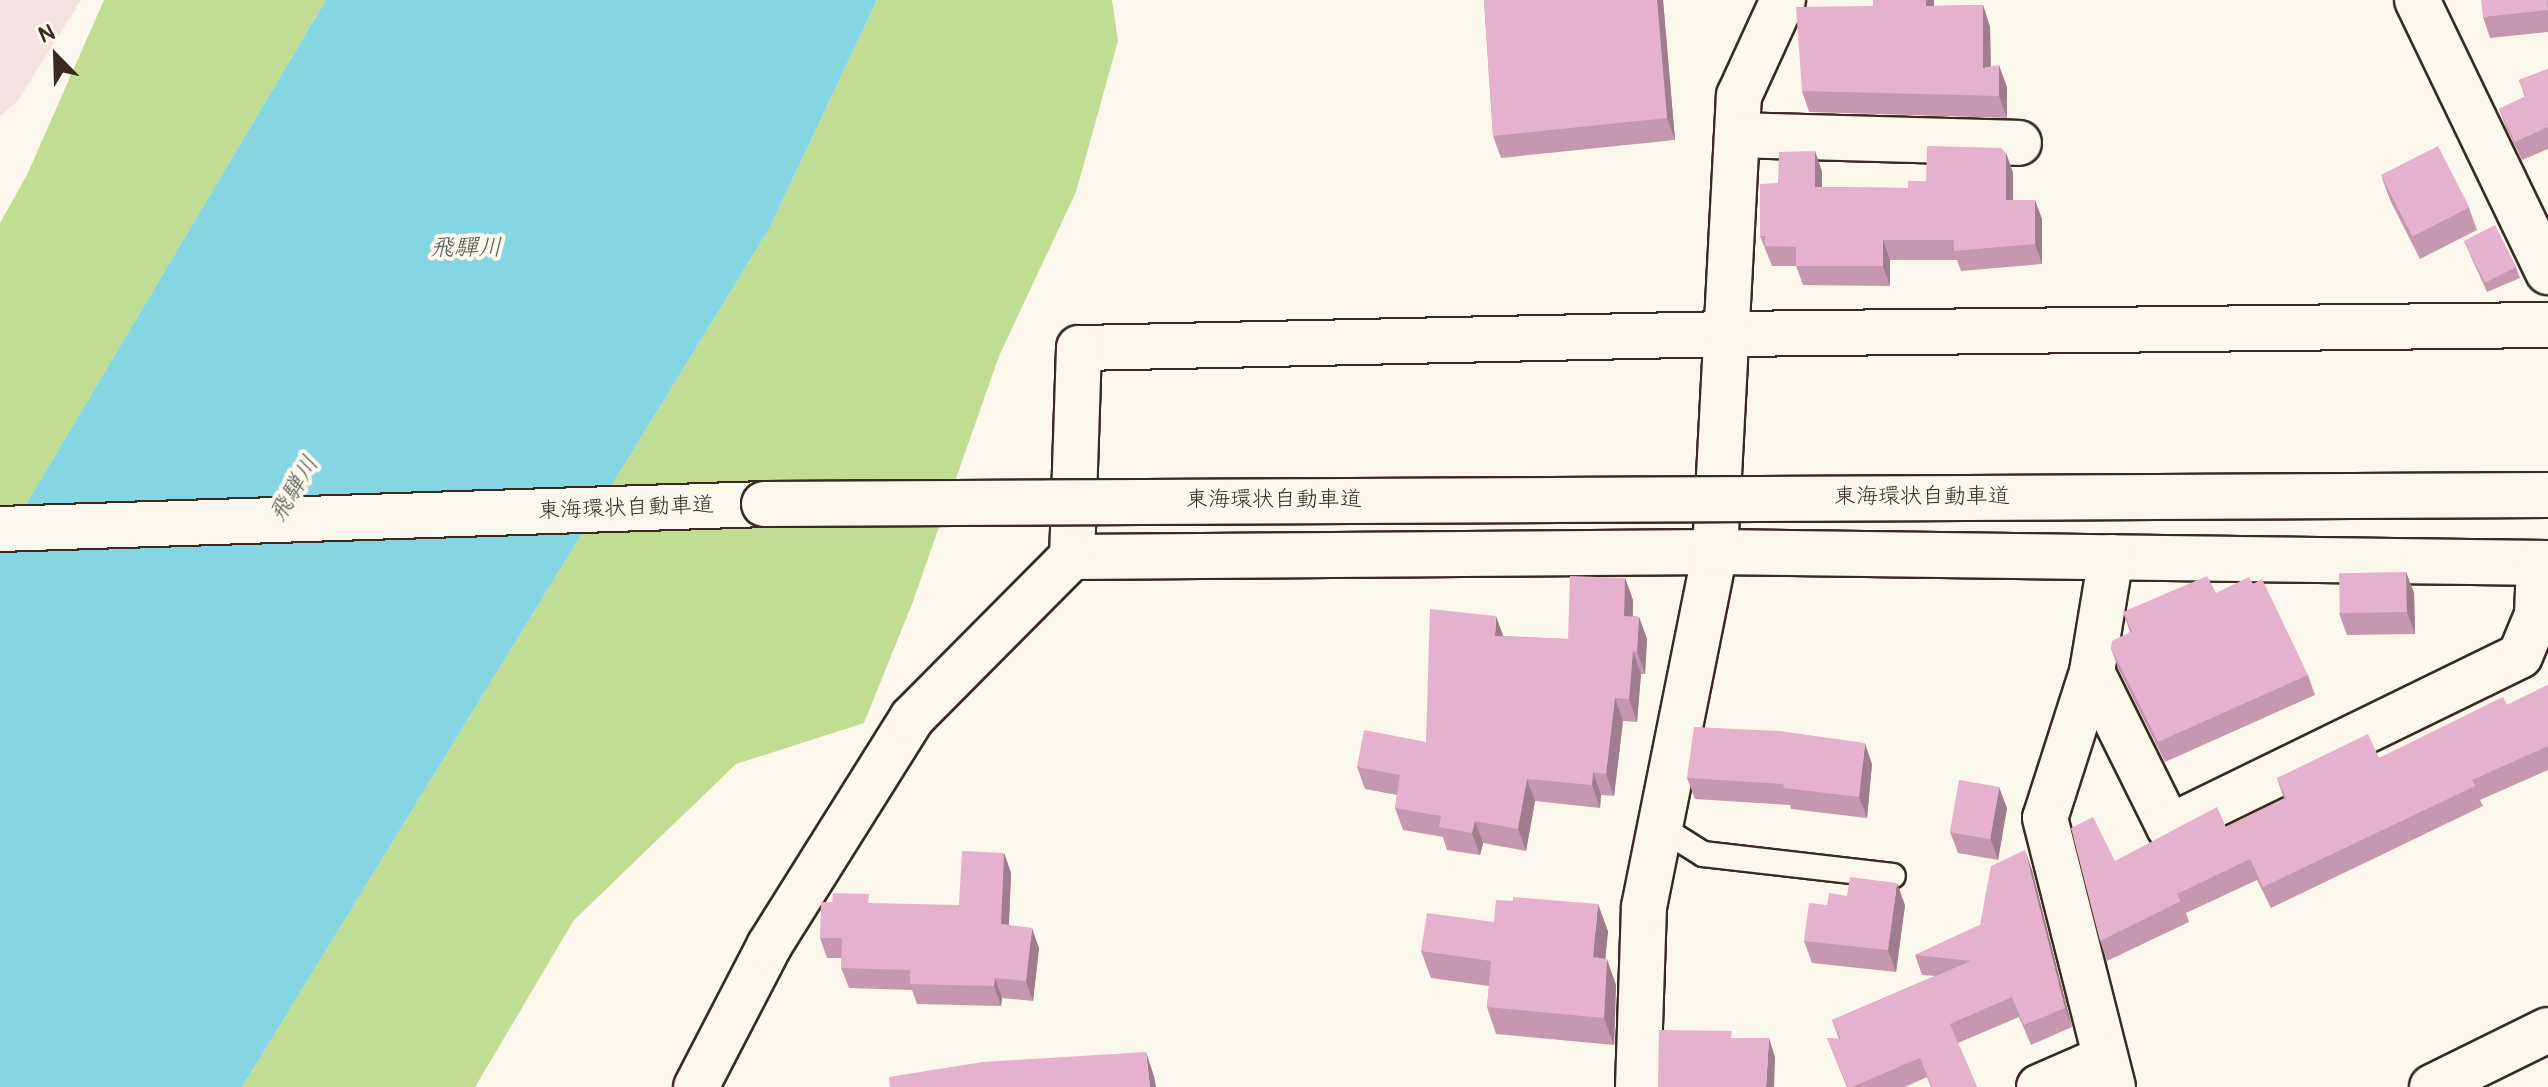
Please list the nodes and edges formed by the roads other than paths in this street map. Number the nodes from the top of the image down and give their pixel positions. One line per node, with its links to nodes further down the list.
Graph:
1 (1783, 0): 3 (main road)
2 (2417, 0): 5 (main road)
3 (1737, 135): 4 (main road); 7 (main road)
4 (2019, 143)
5 (2548, 272)
6 (2548, 325): 7 (main road)
7 (1728, 334): 10 (main road); 11 (main road)
8 (2548, 495): 9 (main road, 東海環状自動車道, bridge)
9 (0, 529)
10 (1715, 552): 11 (main road); 12 (main road); 16 (main road)
11 (1072, 557): 20 (main road)
12 (2111, 557): 13 (main road); 15 (main road)
13 (2543, 563): 14 (main road)
14 (2542, 615): 15 (main road)
15 (2092, 672): 19 (main road)
16 (1660, 827): 17 (lane); 21 (main road)
17 (1893, 876)
18 (2548, 1030): 23 (main road)
19 (2109, 1072): 22 (main road)
20 (696, 1087)
21 (1638, 1087)
22 (2039, 1087)
23 (2432, 1087)

